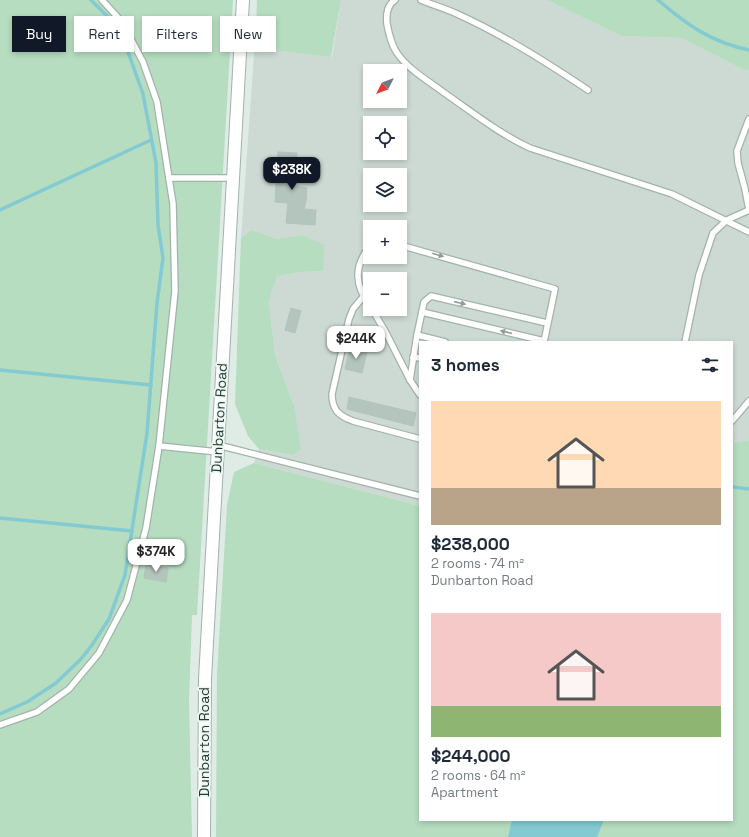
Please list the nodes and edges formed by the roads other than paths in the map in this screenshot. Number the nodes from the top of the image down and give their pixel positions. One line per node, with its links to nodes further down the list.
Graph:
1 (102, 0): 7 (lane)
2 (243, 0): 8 (street, Dunbarton Road)
3 (395, 0): 10 (lane)
4 (421, 0): 5 (lane)
5 (588, 90)
6 (749, 119): 9 (lane)
7 (169, 178): 8 (lane); 29 (lane)
8 (233, 178): 30 (street, Dunbarton Road)
9 (749, 210): 10 (lane)
10 (727, 220): 11 (lane); 21 (lane)
11 (749, 232)
12 (407, 247): 17 (lane, one-way to 17)
13 (363, 254): 14 (lane)
14 (363, 297): 28 (lane)
15 (422, 312): 17 (lane, one-way to 17); 18 (lane); 20 (lane, one-way to 15)
16 (376, 316): 24 (lane)
17 (547, 324): 20 (lane)
18 (417, 335): 19 (lane); 22 (lane)
19 (442, 341)
20 (544, 341)
21 (685, 341)
22 (413, 357): 23 (lane); 24 (lane)
23 (419, 358)
24 (410, 380): 25 (lane)
25 (419, 394)
26 (749, 401): 27 (lane)
27 (733, 420)
28 (419, 439)
29 (159, 446): 30 (lane); 32 (lane)
30 (218, 448): 31 (lane); 33 (street, Dunbarton Road)
31 (419, 496)
32 (0, 725)
33 (204, 837)

